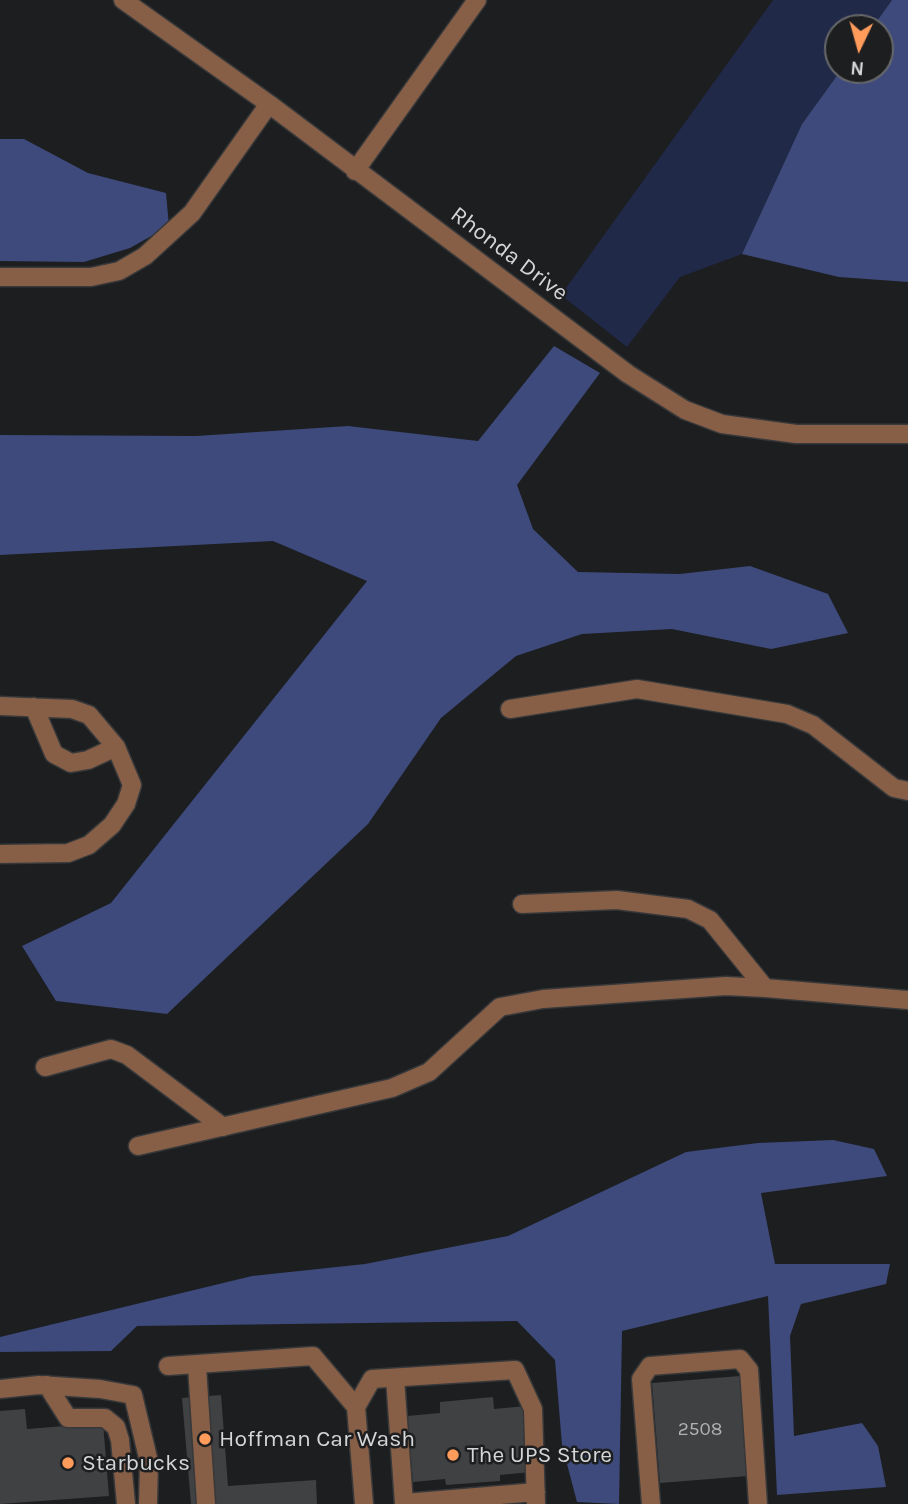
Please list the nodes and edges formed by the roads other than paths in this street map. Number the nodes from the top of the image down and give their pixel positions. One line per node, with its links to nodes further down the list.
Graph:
1 (123, 0): 3 (street, Rhonda Drive)
2 (477, 0): 4 (street)
3 (269, 104): 4 (street, Rhonda Drive); 5 (street)
4 (355, 170): 6 (street, Rhonda Drive)
5 (0, 277)
6 (908, 434)
7 (0, 706): 8 (street)
8 (34, 707): 10 (street); 10 (street)
9 (510, 709): 11 (street)
10 (117, 747): 12 (street)
11 (908, 792)
12 (0, 854)
13 (522, 904): 14 (street)
14 (765, 988): 15 (street); 17 (street)
15 (908, 1000)
16 (45, 1067): 17 (street)
17 (223, 1127): 18 (street)
18 (138, 1146)
19 (168, 1366): 20 (street)
20 (197, 1366): 24 (street); 28 (street)
21 (395, 1378): 24 (street); 25 (street); 30 (street)
22 (47, 1385): 23 (street); 26 (street); 27 (street)
23 (0, 1389)
24 (356, 1407): 29 (street)
25 (536, 1498): 30 (street)
26 (126, 1504)
27 (148, 1504)
28 (206, 1504)
29 (364, 1504)
30 (404, 1504)
31 (651, 1504): 32 (street)
32 (758, 1504)

